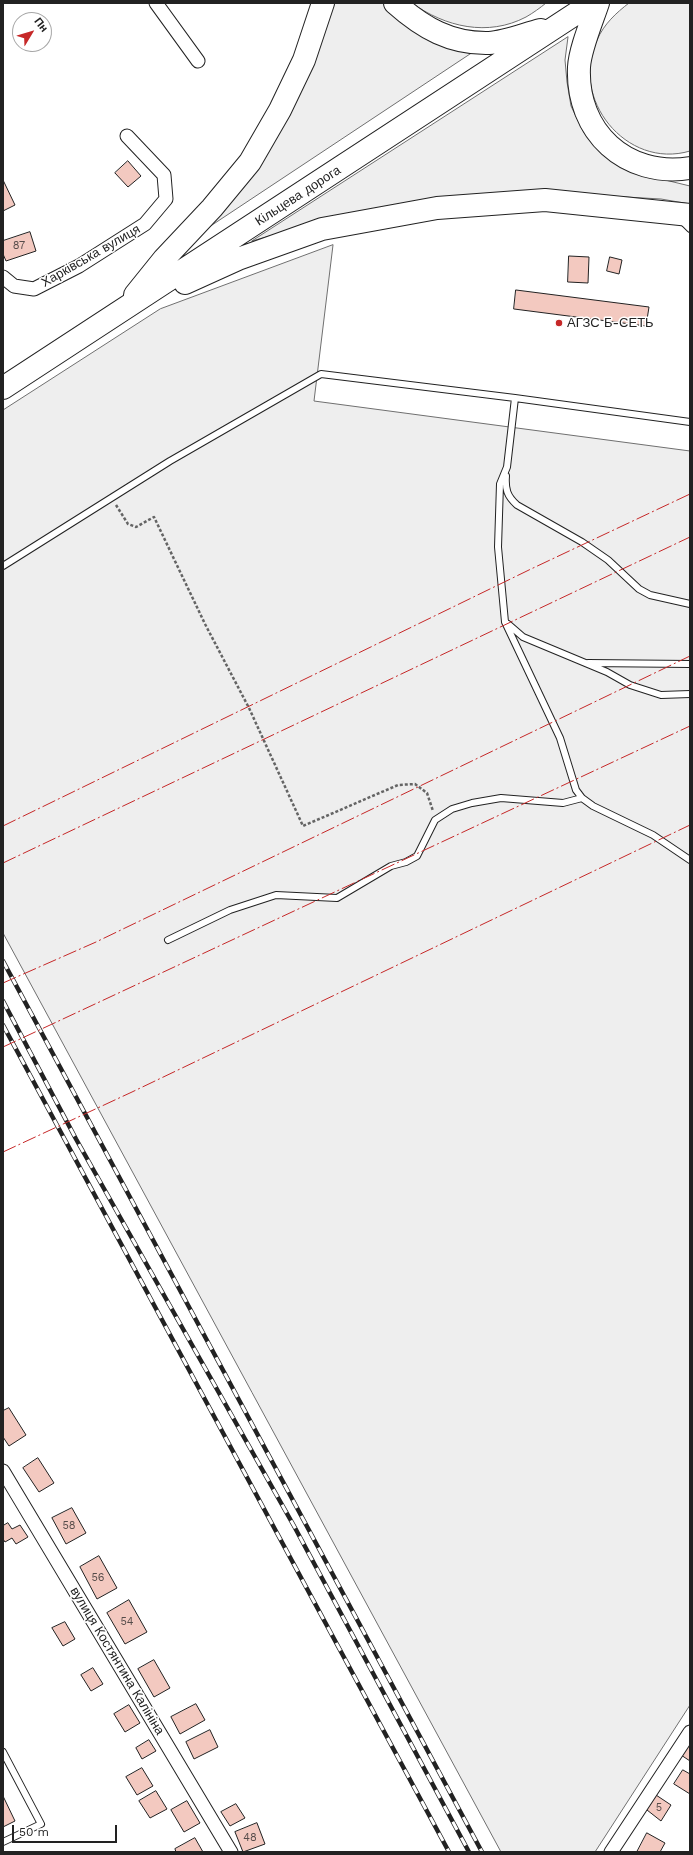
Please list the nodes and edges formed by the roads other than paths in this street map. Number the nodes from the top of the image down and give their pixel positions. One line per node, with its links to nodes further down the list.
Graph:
1 (156, 3): 7 (street)
2 (323, 3): 13 (highway)
3 (395, 3): 6 (highway)
4 (592, 3): 6 (highway, Кільцева дорога)
5 (598, 3): 9 (highway)
6 (557, 26): 13 (highway, Кільцева дорога)
7 (198, 61)
8 (127, 136): 12 (street, Харківська вулиця)
9 (690, 168)
10 (681, 214): 11 (lane); 13 (highway)
11 (690, 229)
12 (3, 277)
13 (122, 312): 14 (highway, Кільцева дорога)
14 (3, 388)
15 (515, 398): 16 (lane); 17 (lane); 18 (lane)
16 (690, 422)
17 (507, 467): 19 (lane); 20 (lane)
18 (3, 566)
19 (690, 604)
20 (505, 622): 21 (lane); 24 (lane)
21 (585, 663): 22 (lane); 23 (lane)
22 (690, 664)
23 (690, 694)
24 (582, 798): 25 (lane); 26 (lane)
25 (690, 860)
26 (168, 940)
27 (3, 1471): 31 (street, вулиця Костянтина Калініна)
28 (690, 1732): 32 (street)
29 (3, 1752): 30 (lane)
30 (3, 1842)
31 (230, 1852)
32 (611, 1852)

